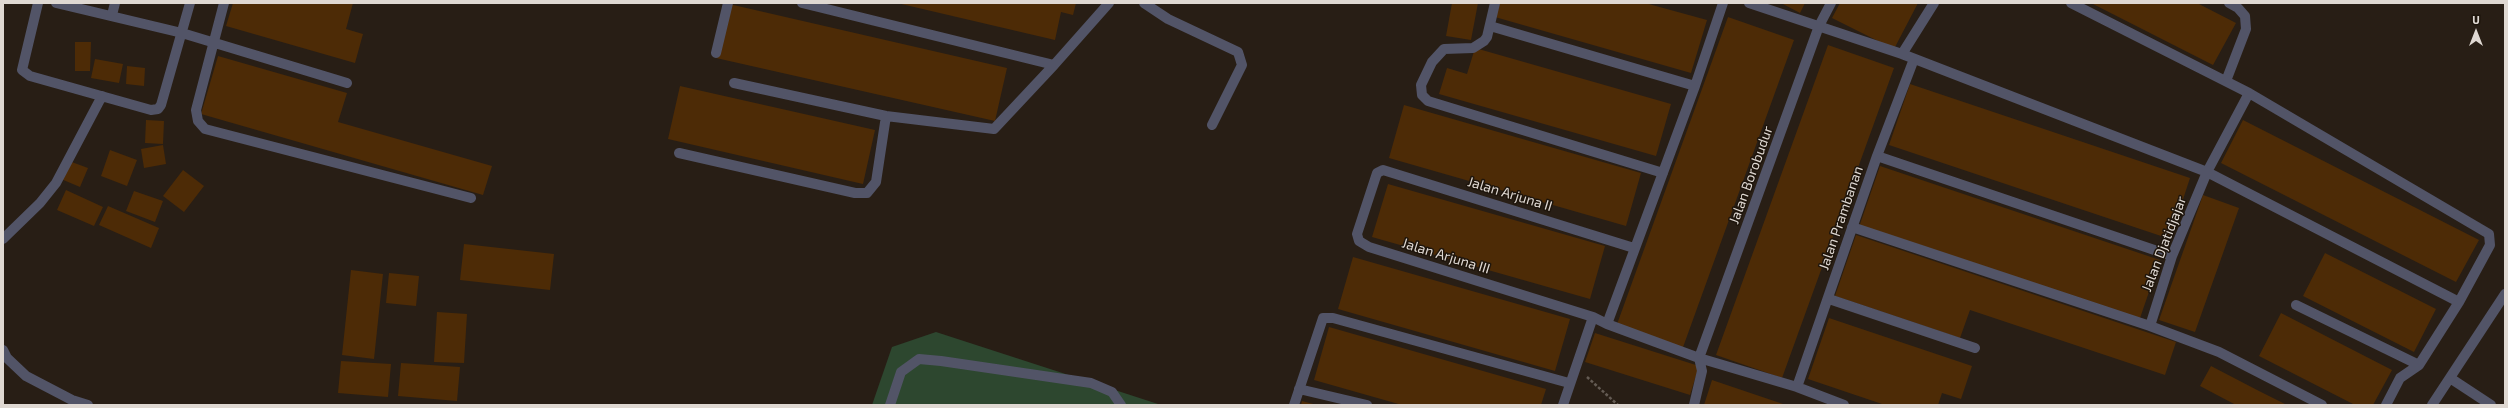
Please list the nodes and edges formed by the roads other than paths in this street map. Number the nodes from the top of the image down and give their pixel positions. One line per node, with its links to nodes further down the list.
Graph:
1 (38, 3): 31 (street)
2 (56, 3): 17 (street)
3 (115, 3): 17 (street)
4 (190, 3): 20 (street)
5 (224, 3): 21 (street)
6 (728, 3): 22 (street)
7 (802, 3): 25 (street)
8 (1109, 3): 25 (street)
9 (1144, 3): 33 (street)
10 (1495, 3): 18 (street)
11 (1723, 3): 29 (street)
12 (1749, 3): 19 (street)
13 (1831, 3): 19 (street, Jalan Borobudur)
14 (1934, 3): 23 (street)
15 (2071, 3): 26 (street)
16 (2229, 3): 26 (street)
17 (112, 15): 20 (street)
18 (1490, 26): 29 (street); 38 (street)
19 (1819, 26): 23 (street); 53 (street, Jalan Borobudur)
20 (182, 33): 21 (street); 31 (street)
21 (214, 44): 27 (street); 39 (street)
22 (716, 53)
23 (1902, 54): 24 (street)
24 (1914, 59): 35 (street, Jalan Prambanan); 36 (street)
25 (1054, 66): 32 (street)
26 (2226, 81): 30 (street)
27 (347, 83)
28 (734, 83): 32 (street)
29 (1695, 86): 38 (street)
30 (2249, 93): 36 (street, Jalan Djatidjajar); 46 (street)
31 (102, 96): 41 (street)
32 (886, 116): 34 (street)
33 (1212, 125)
34 (679, 153)
35 (1877, 156): 40 (street, Jalan Prambanan); 43 (street)
36 (2207, 172): 43 (street, Jalan Djatidjajar); 46 (street)
37 (1377, 173): 42 (street, Jalan Arjuna II); 48 (street, Jalan Arjuna III)
38 (1663, 173): 42 (street)
39 (471, 198)
40 (1852, 227): 45 (street, Jalan Prambanan); 50 (street)
41 (3, 239)
42 (1634, 248): 49 (street)
43 (2172, 256): 50 (street, Jalan Djatidjajar)
44 (2505, 294): 55 (street)
45 (1829, 299): 51 (street); 57 (street, Jalan Prambanan)
46 (2459, 302): 54 (street)
47 (2296, 305): 54 (street)
48 (1594, 317): 49 (street); 56 (street)
49 (1607, 324): 53 (street)
50 (2150, 326): 67 (street)
51 (1974, 348)
52 (3, 350): 59 (street)
53 (1700, 358): 57 (street); 65 (street)
54 (2419, 365): 68 (street)
55 (2450, 378): 69 (street); 70 (street)
56 (1569, 383): 58 (street); 64 (street)
57 (1797, 388): 66 (street)
58 (1299, 389): 62 (street); 63 (street)
59 (88, 405)
60 (890, 405): 61 (street)
61 (1121, 405)
62 (1294, 405)
63 (1367, 405)
64 (1563, 405)
65 (1694, 405)
66 (1844, 405)
67 (2322, 405)
68 (2386, 405)
69 (2432, 405)
70 (2491, 405)

